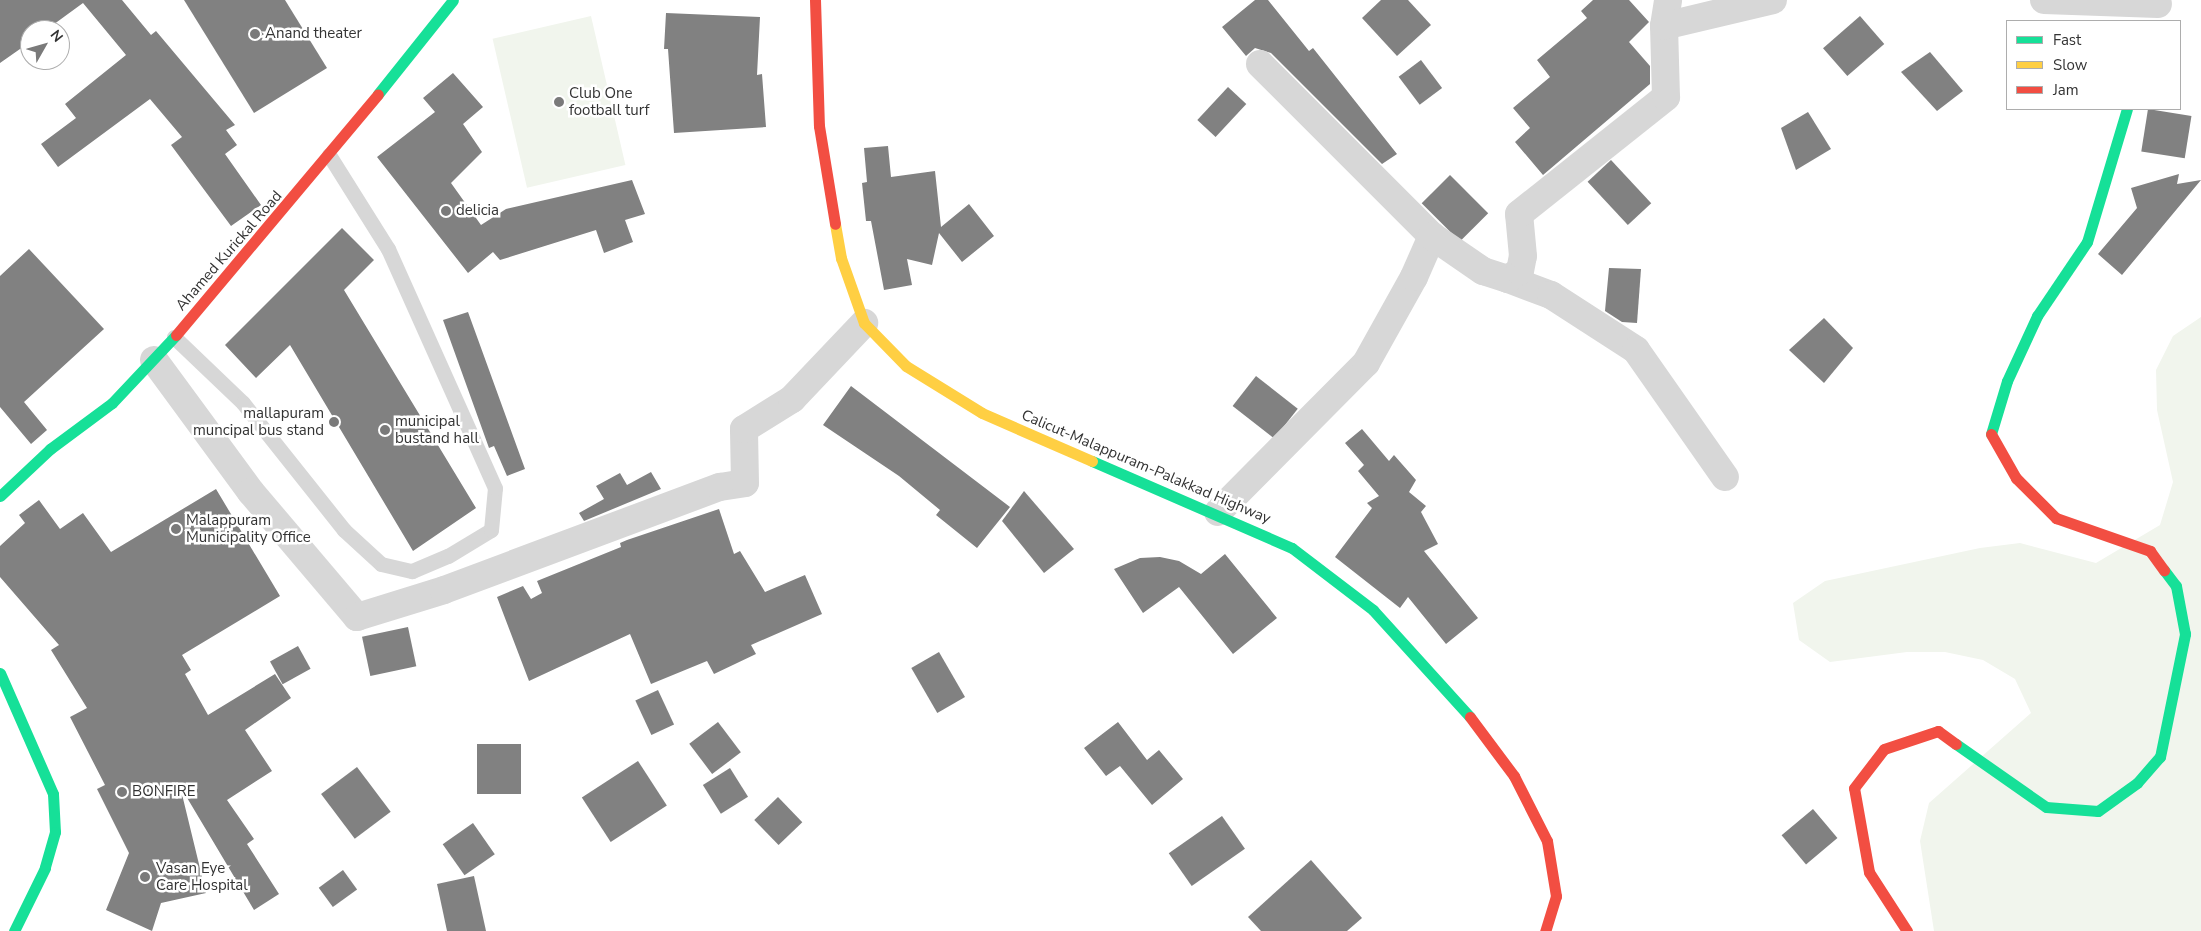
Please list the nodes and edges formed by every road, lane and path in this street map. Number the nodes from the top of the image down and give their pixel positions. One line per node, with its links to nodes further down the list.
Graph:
1 (453, 0): 9 (main road, Ahamed Kurickal Road)
2 (816, 0): 12 (main road, Calicut-Malappuram-Palakkad Highway)
3 (1773, 0): 6 (street)
4 (2044, 0): 5 (street)
5 (2156, 9)
6 (1666, 13): 11 (street)
7 (1260, 64): 10 (street)
8 (2127, 110): 21 (main road)
9 (329, 155): 13 (main road, Ahamed Kurickal Road); 13 (lane)
10 (1432, 236): 11 (street); 17 (street)
11 (1508, 279): 15 (street)
12 (864, 323): 14 (street); 17 (main road, Calicut-Malappuram-Palakkad Highway)
13 (174, 337): 14 (main road, Ahamed Kurickal Road)
14 (154, 360): 16 (main road, Ahamed Kurickal Road)
15 (1725, 477)
16 (0, 496)
17 (1218, 512): 20 (main road, Calicut-Malappuram-Palakkad Highway)
18 (0, 673): 19 (main road)
19 (14, 931)
20 (1546, 931)
21 (1907, 931)

